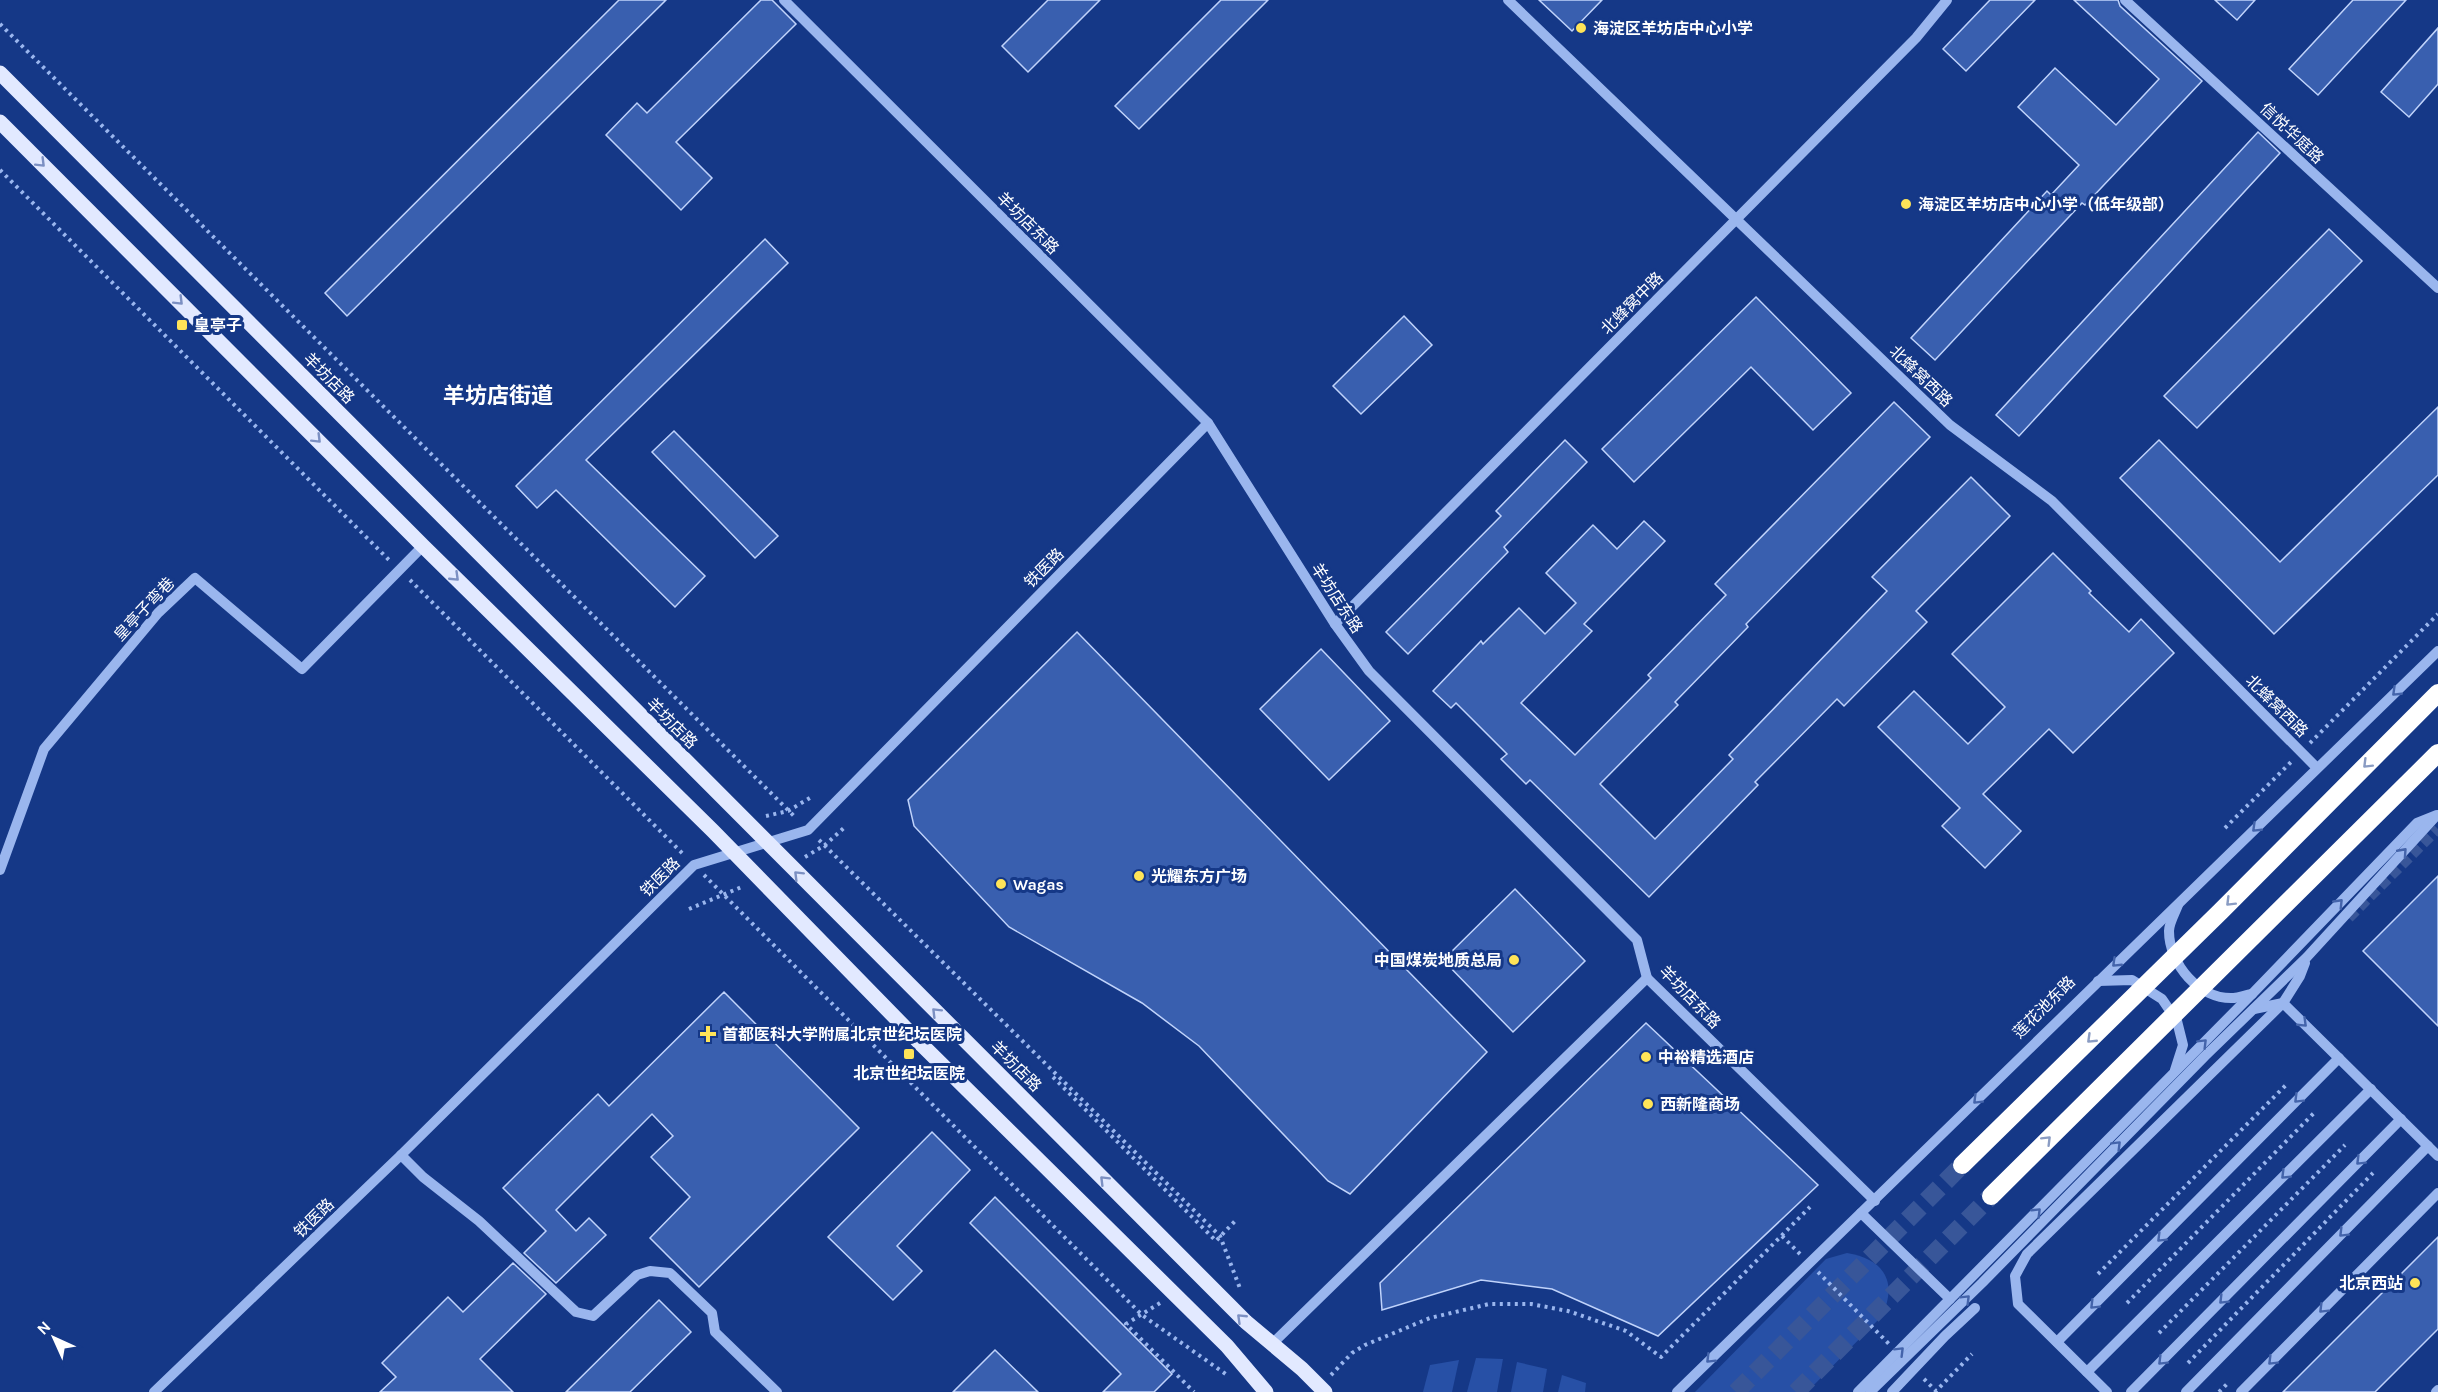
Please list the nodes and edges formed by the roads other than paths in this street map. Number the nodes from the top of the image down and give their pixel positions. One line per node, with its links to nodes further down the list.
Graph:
1 (784, 0): 9 (street, 羊坊店东路)
2 (1508, 0): 7 (street, 北蜂窝西路)
3 (1947, 0): 7 (street, 北蜂窝中路)
4 (2126, 0): 8 (street, 信悦华庭路)
5 (0, 73): 17 (main road, 羊坊店路)
6 (0, 122): 10 (main road, one-way to 10)
7 (1737, 218): 11 (street, 北蜂窝中路); 15 (street, 北蜂窝西路)
8 (2438, 288)
9 (1208, 423): 11 (street, 羊坊店东路); 17 (street, 铁医路)
10 (423, 546): 18 (main road, one-way to 18); 19 (street, 皇亭子弯巷)
11 (1335, 624): 22 (street, 羊坊店东路)
12 (2438, 651): 15 (street, 莲花池东路, one-way to 15)
13 (2438, 693): 34 (highway, one-way to 34)
14 (2438, 753): 36 (highway, one-way to 14)
15 (2317, 768): 20 (street, 莲花池东路, one-way to 20)
16 (2438, 814): 21 (street, one-way to 16); 24 (street, one-way to 16)
17 (766, 843): 18 (street, 铁医路); 42 (main road, 羊坊店路, one-way to 17)
18 (735, 854): 32 (street, 铁医路); 47 (main road)
19 (0, 870)
20 (2179, 902): 23 (street, 莲花池东路, one-way to 23); 24 (street)
21 (2307, 957): 25 (street); 26 (street)
22 (1647, 978): 37 (street, 羊坊店东路); 42 (street)
23 (2098, 981): 28 (street); 37 (street, 莲花池东路, one-way to 37)
24 (2252, 994): 28 (street, one-way to 24)
25 (2283, 1003): 26 (street); 27 (street, one-way to 27); 41 (street)
26 (2254, 1009): 44 (street, one-way to 26)
27 (2339, 1058): 29 (street); 41 (street, one-way to 41)
28 (2174, 1073): 39 (street, one-way to 28)
29 (2371, 1089): 30 (street); 43 (street, one-way to 43)
30 (2401, 1119): 31 (street); 54 (street, one-way to 54)
31 (2428, 1146): 33 (street); 55 (street, one-way to 55)
32 (401, 1155): 45 (street, 铁医路); 46 (street)
33 (2438, 1156)
34 (1962, 1165)
35 (2438, 1193): 56 (street, one-way to 56)
36 (1991, 1196)
37 (1875, 1201): 38 (street, 莲花池东路)
38 (1861, 1213): 39 (street); 49 (street, 莲花池东路, one-way to 49)
39 (1950, 1299): 50 (street, one-way to 39)
40 (1975, 1308): 52 (street)
41 (2057, 1342): 43 (street)
42 (1272, 1344): 48 (main road, 羊坊店路)
43 (2087, 1372): 53 (street)
44 (1877, 1388): 51 (street)
45 (154, 1392)
46 (777, 1392)
47 (1266, 1392)
48 (1325, 1392)
49 (1677, 1392)
50 (1858, 1392)
51 (1870, 1392)
52 (1892, 1392)
53 (2108, 1392)
54 (2131, 1392)
55 (2186, 1392)
56 (2241, 1392)

